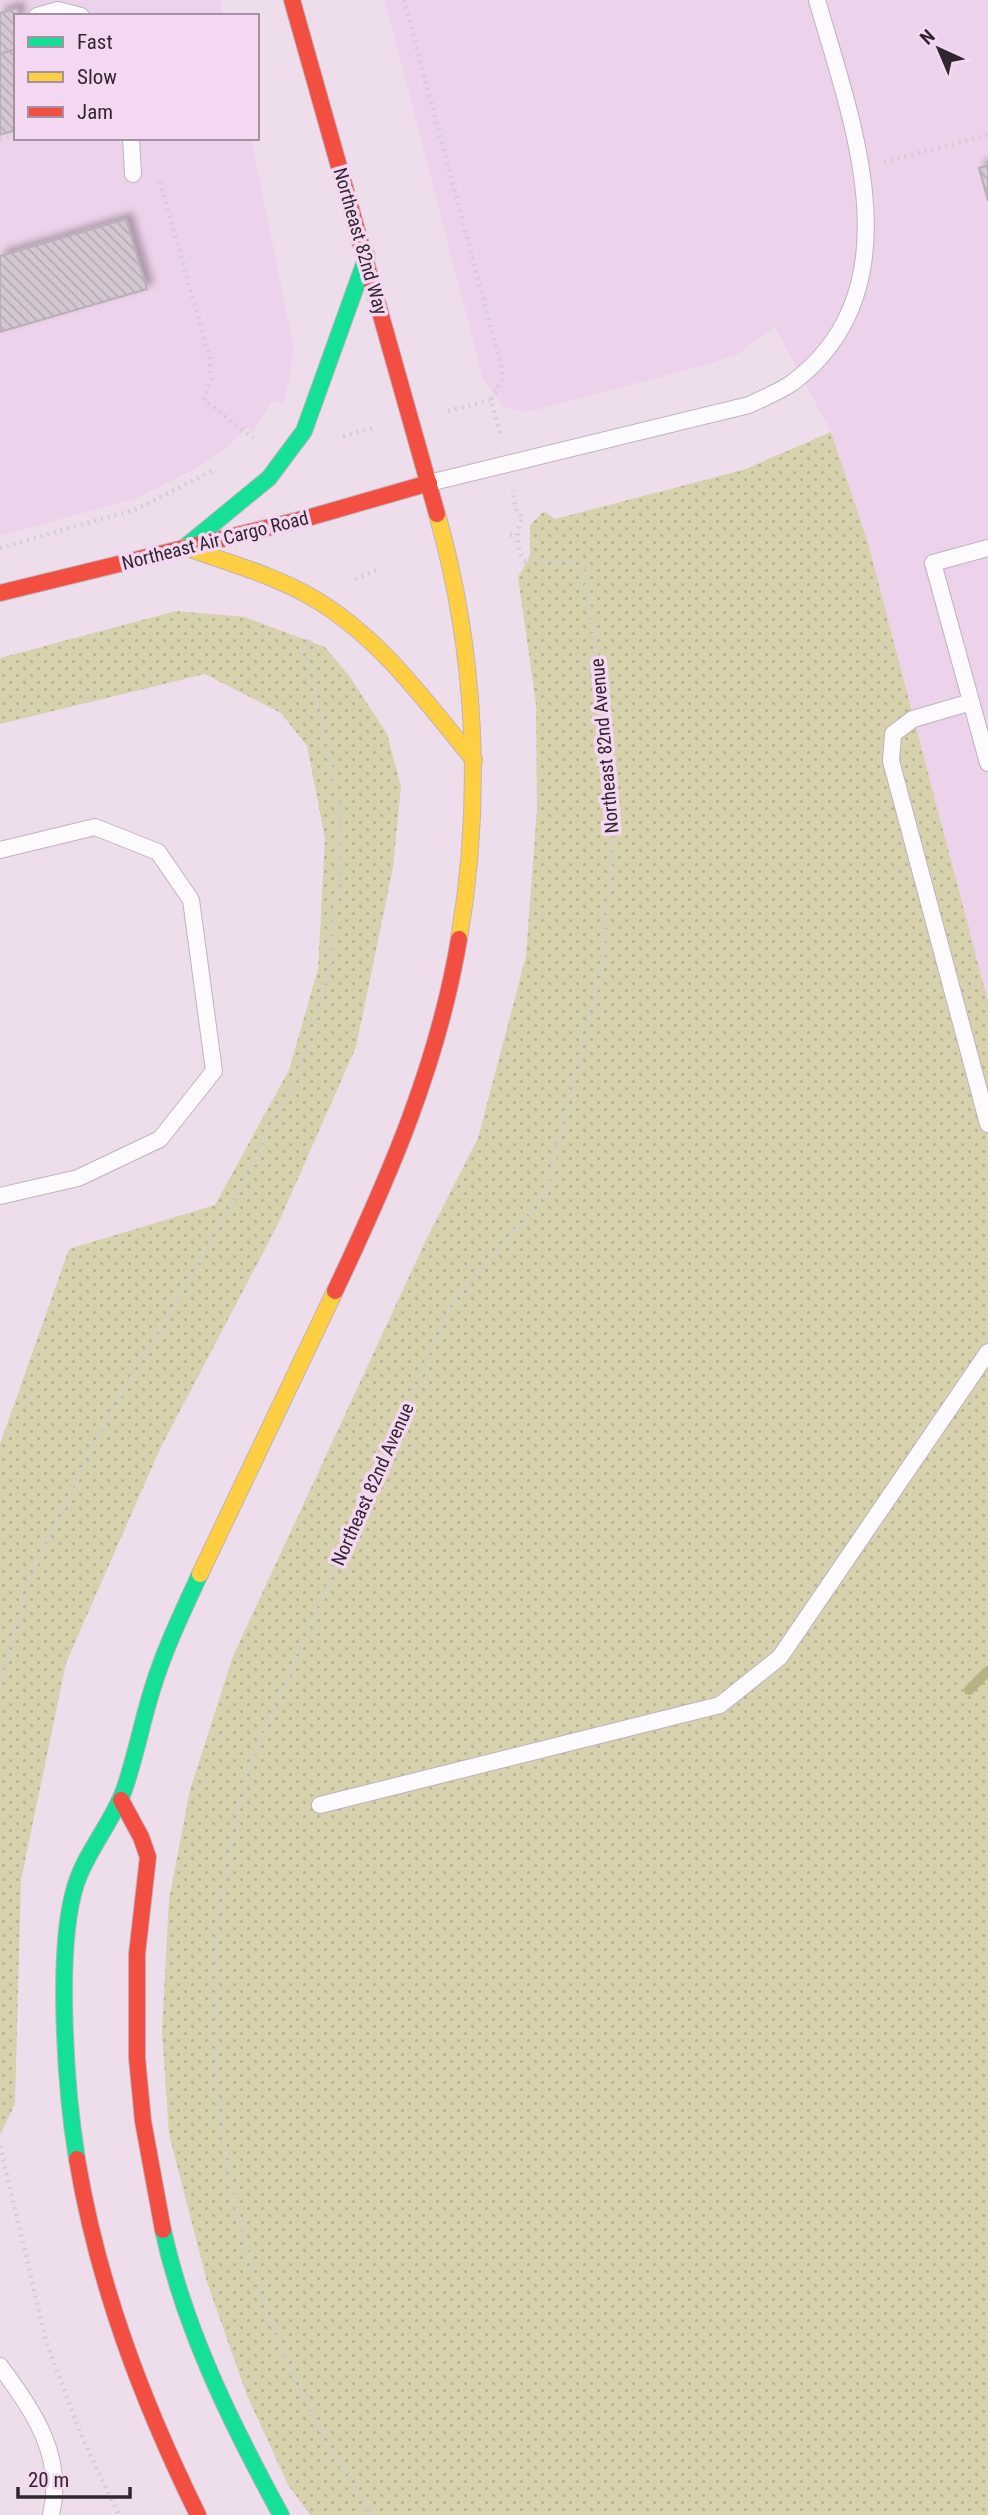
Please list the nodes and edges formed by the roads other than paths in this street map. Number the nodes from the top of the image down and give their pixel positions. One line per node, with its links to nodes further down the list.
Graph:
1 (292, 0): 7 (main road, Northeast 82nd Way)
2 (817, 0): 8 (lane)
3 (44, 14): 4 (lane)
4 (73, 14)
5 (131, 140): 6 (lane)
6 (133, 174)
7 (367, 256): 8 (main road, Northeast 82nd Way); 9 (main road)
8 (429, 483): 9 (main road, Northeast Air Cargo Road); 13 (main road)
9 (185, 547): 11 (main road, Northeast Air Cargo Road); 13 (main road)
10 (988, 548): 12 (lane)
11 (0, 593)
12 (971, 702): 14 (lane); 16 (lane)
13 (474, 760): 19 (main road)
14 (988, 763)
15 (0, 850): 17 (lane)
16 (988, 1124)
17 (0, 1196)
18 (988, 1352): 20 (lane)
19 (121, 1800): 23 (main road); 24 (main road)
20 (320, 1805)
21 (0, 2366): 22 (lane)
22 (51, 2515)
23 (198, 2515)
24 (281, 2515)

